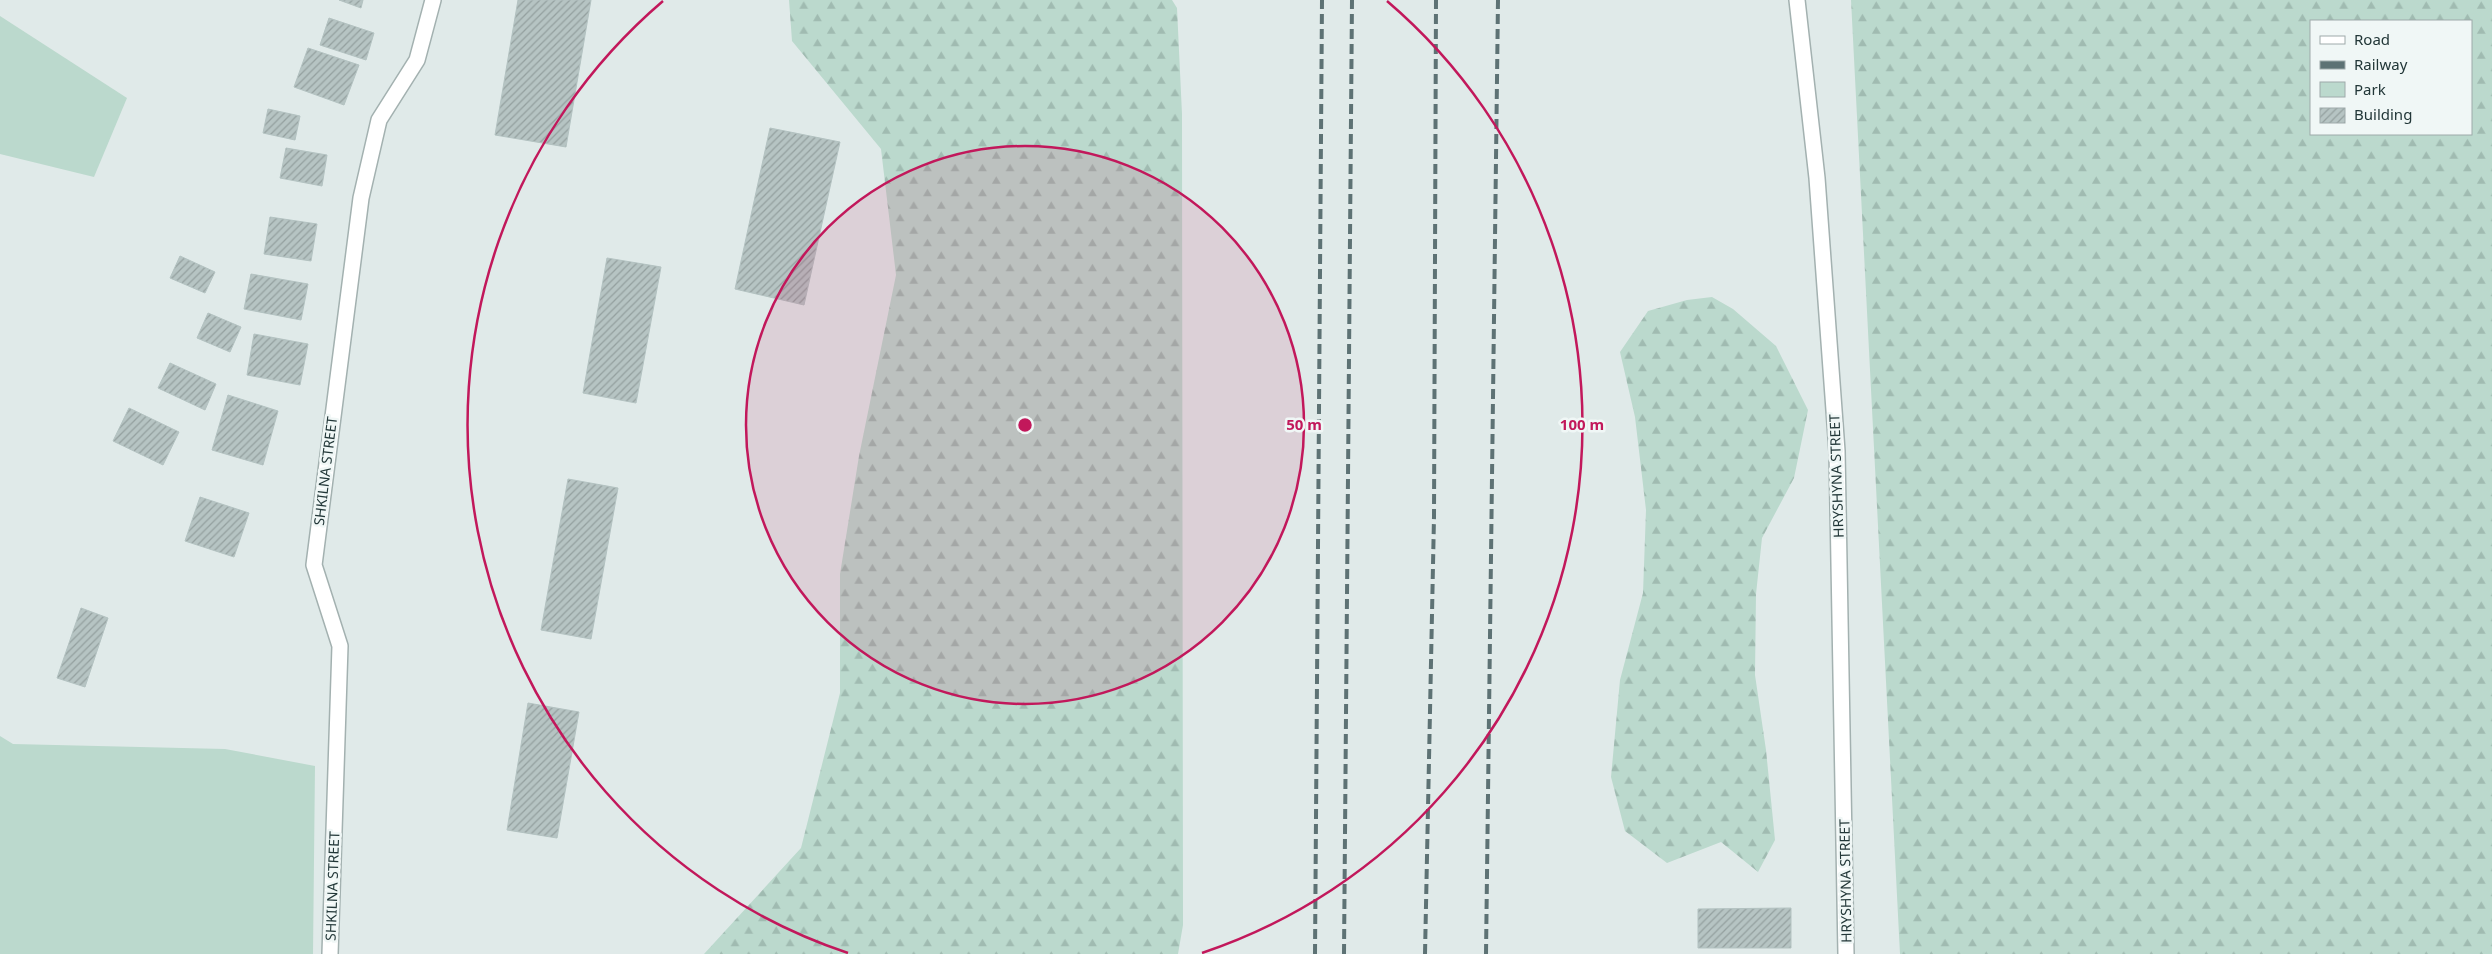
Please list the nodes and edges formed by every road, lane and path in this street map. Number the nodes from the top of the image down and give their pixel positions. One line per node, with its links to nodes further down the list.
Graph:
1 (433, 0): 3 (street, SHKILNA STREET)
2 (1797, 0): 4 (street, HRYSHYNA STREET)
3 (330, 954)
4 (1846, 954)

